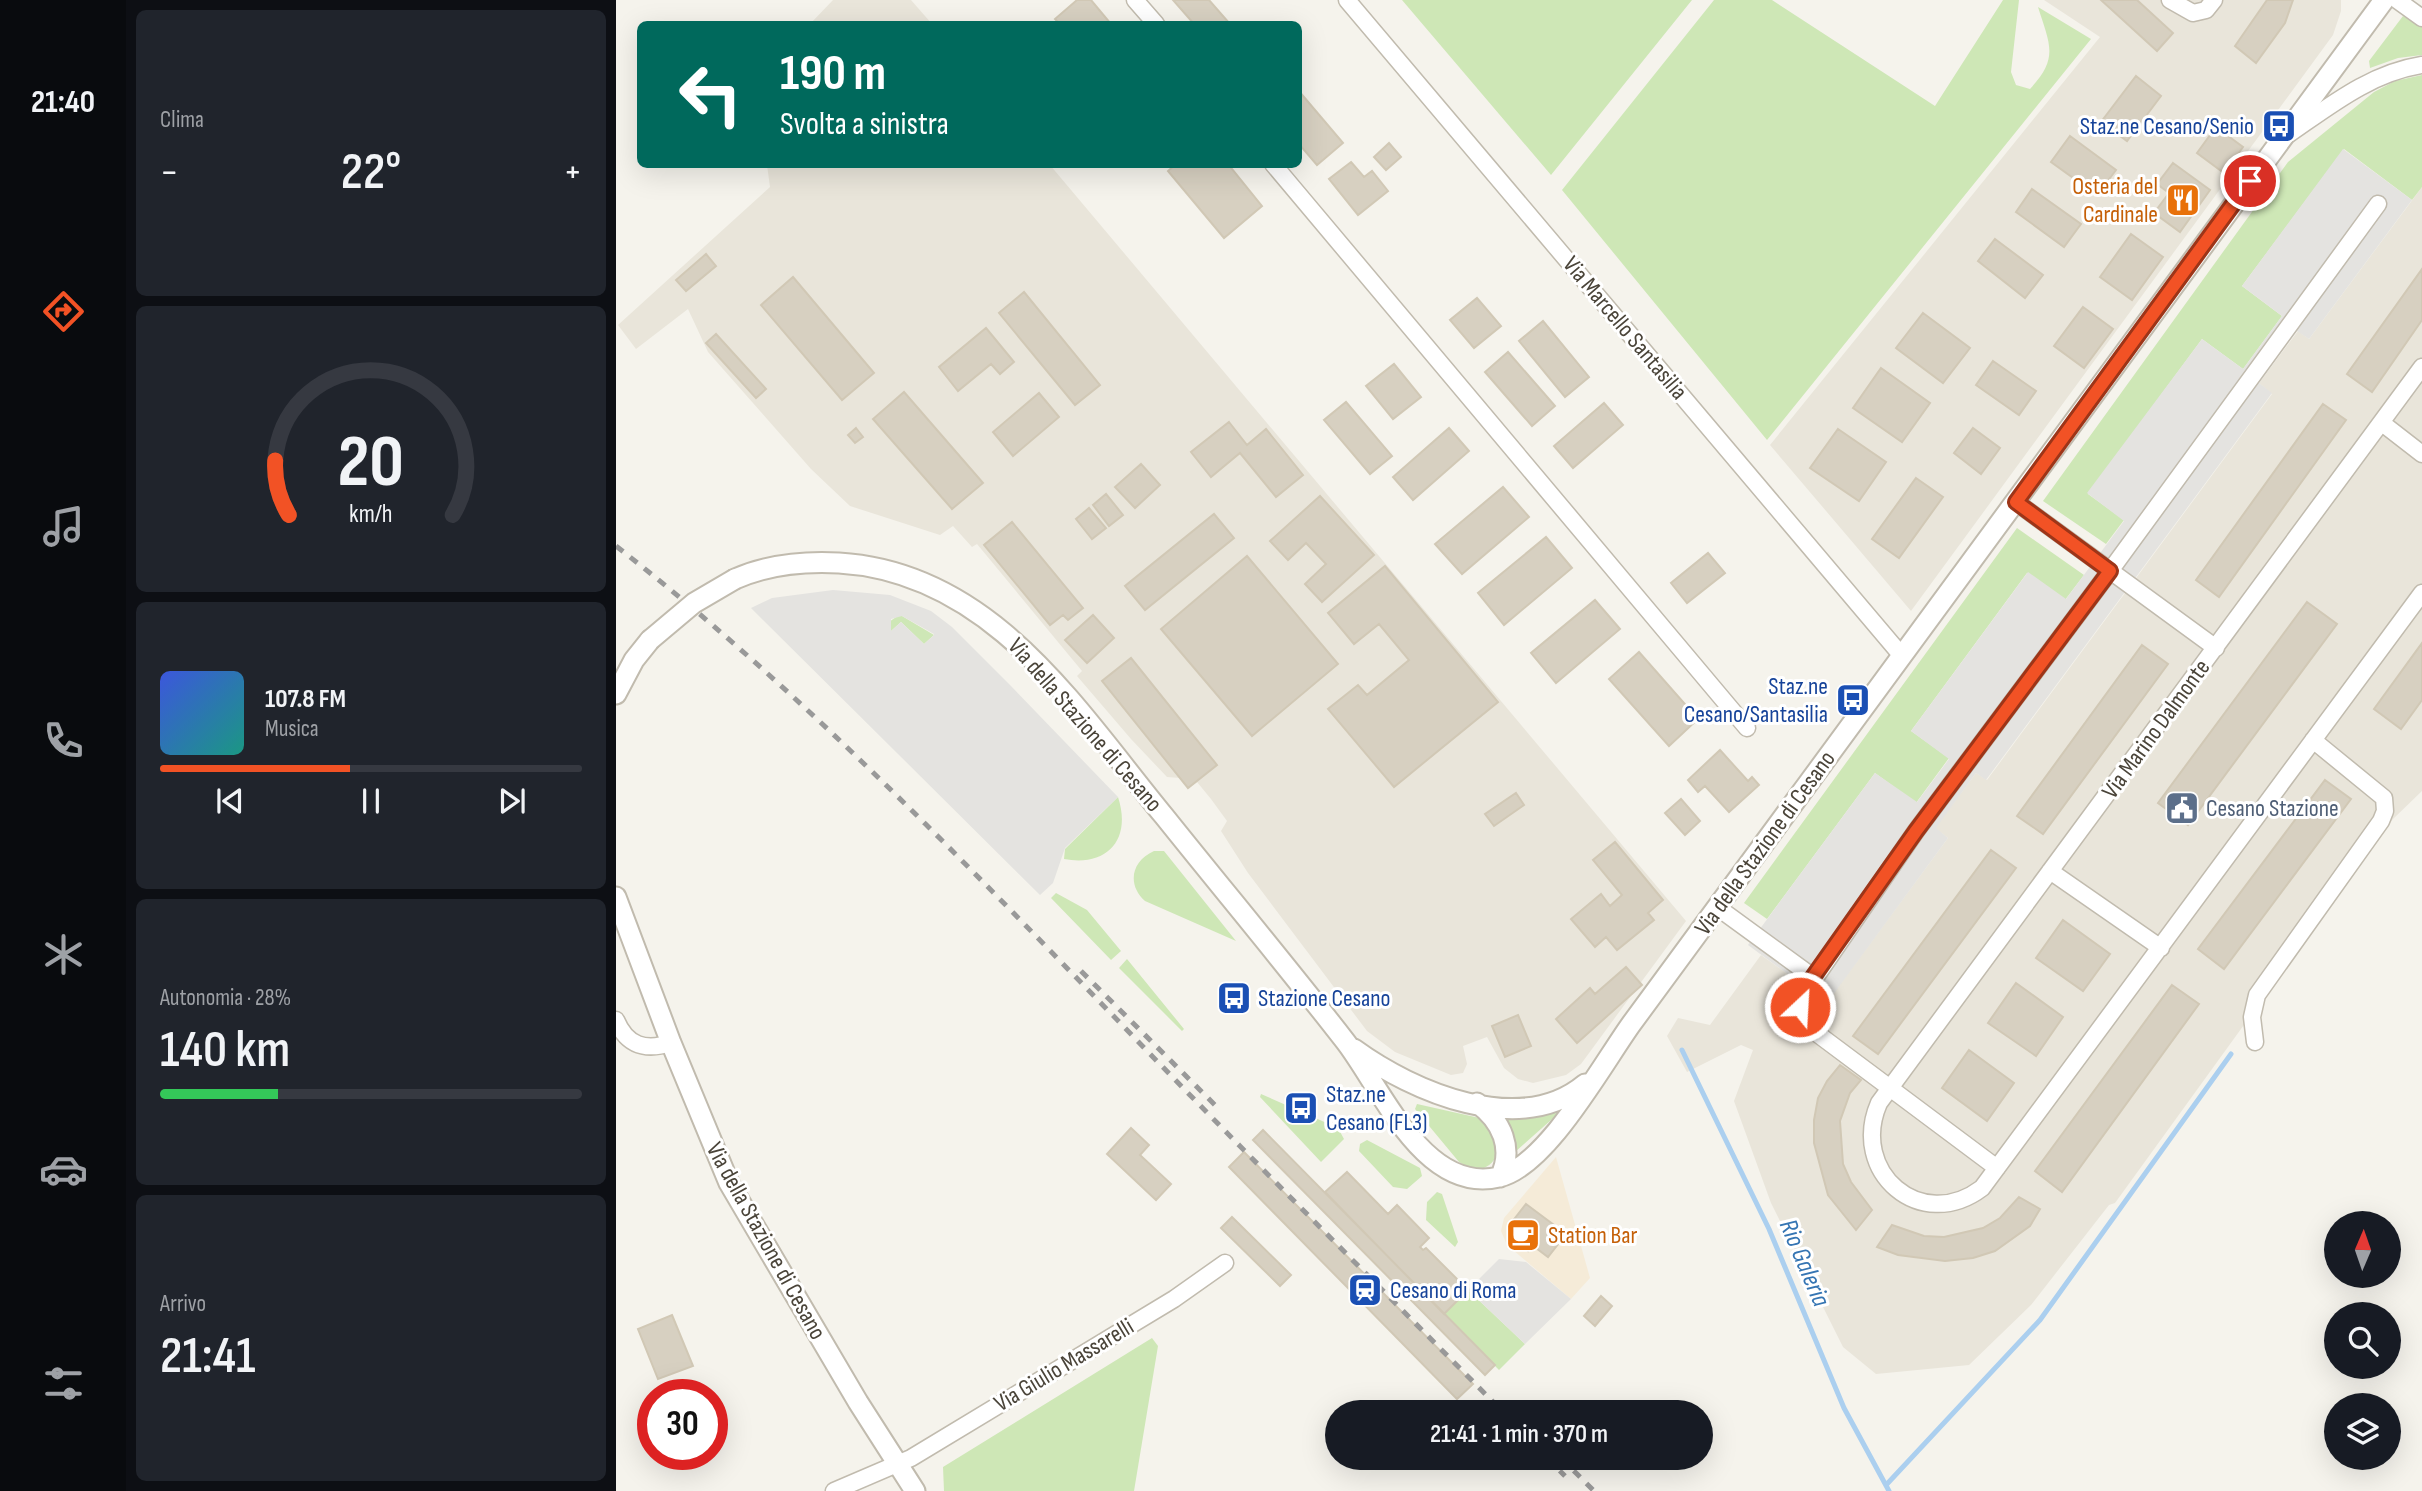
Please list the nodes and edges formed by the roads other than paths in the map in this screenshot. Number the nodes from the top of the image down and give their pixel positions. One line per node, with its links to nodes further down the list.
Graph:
1 (1135, 0): 7 (street)
2 (1347, 0): 19 (street, Via Marcello Santasilia)
3 (2170, 0): 4 (street)
4 (2214, 0)
5 (2383, 1): 6 (street); 9 (street, Via della Stazione di Cesano)
6 (2422, 18)
7 (1153, 21)
8 (2422, 65): 9 (street)
9 (2279, 142): 15 (street, Via della Stazione di Cesano)
10 (1276, 168): 21 (street)
11 (2378, 204): 16 (street)
12 (2422, 368): 13 (street, Via Marino Dalmonte)
13 (2382, 423): 14 (street); 18 (street, Via Marino Dalmonte)
14 (2422, 454)
15 (2016, 502): 16 (street); 19 (street, Via della Stazione di Cesano)
16 (2110, 571): 18 (street); 27 (street)
17 (2422, 593): 22 (street, Via Marino Dalmonte)
18 (2216, 648): 23 (street, Via Marino Dalmonte)
19 (1902, 656): 25 (street, Via della Stazione di Cesano)
20 (616, 694): 31 (street, Via della Stazione di Cesano, bridge)
21 (1746, 728)
22 (2313, 740): 26 (street, Via Marino Dalmonte); 29 (street)
23 (2050, 872): 26 (street); 33 (street, Via Marino Dalmonte)
24 (616, 897): 30 (street, Via della Stazione di Cesano)
25 (1717, 907): 27 (street); 32 (street, Via della Stazione di Cesano)
26 (2161, 948): 35 (street, Via Marino Dalmonte)
27 (1813, 977): 33 (street)
28 (616, 1020): 30 (street)
29 (2255, 1042)
30 (671, 1044): 38 (street, Via della Stazione di Cesano)
31 (1348, 1045): 34 (street, Via della Stazione di Cesano); 36 (street, Via della Stazione di Cesano)
32 (1594, 1077): 34 (street, Via della Stazione di Cesano); 36 (street, Via della Stazione di Cesano)
33 (1889, 1089): 35 (street); 35 (street, Via Marino Dalmonte)
34 (1477, 1104): 36 (street)
35 (1997, 1168)
36 (1500, 1177)
37 (1225, 1263): 38 (street, Via Giulio Massarelli)
38 (901, 1464): 39 (street, Via Giulio Massarelli); 40 (street, Via della Stazione di Cesano)
39 (834, 1491)
40 (915, 1491)

